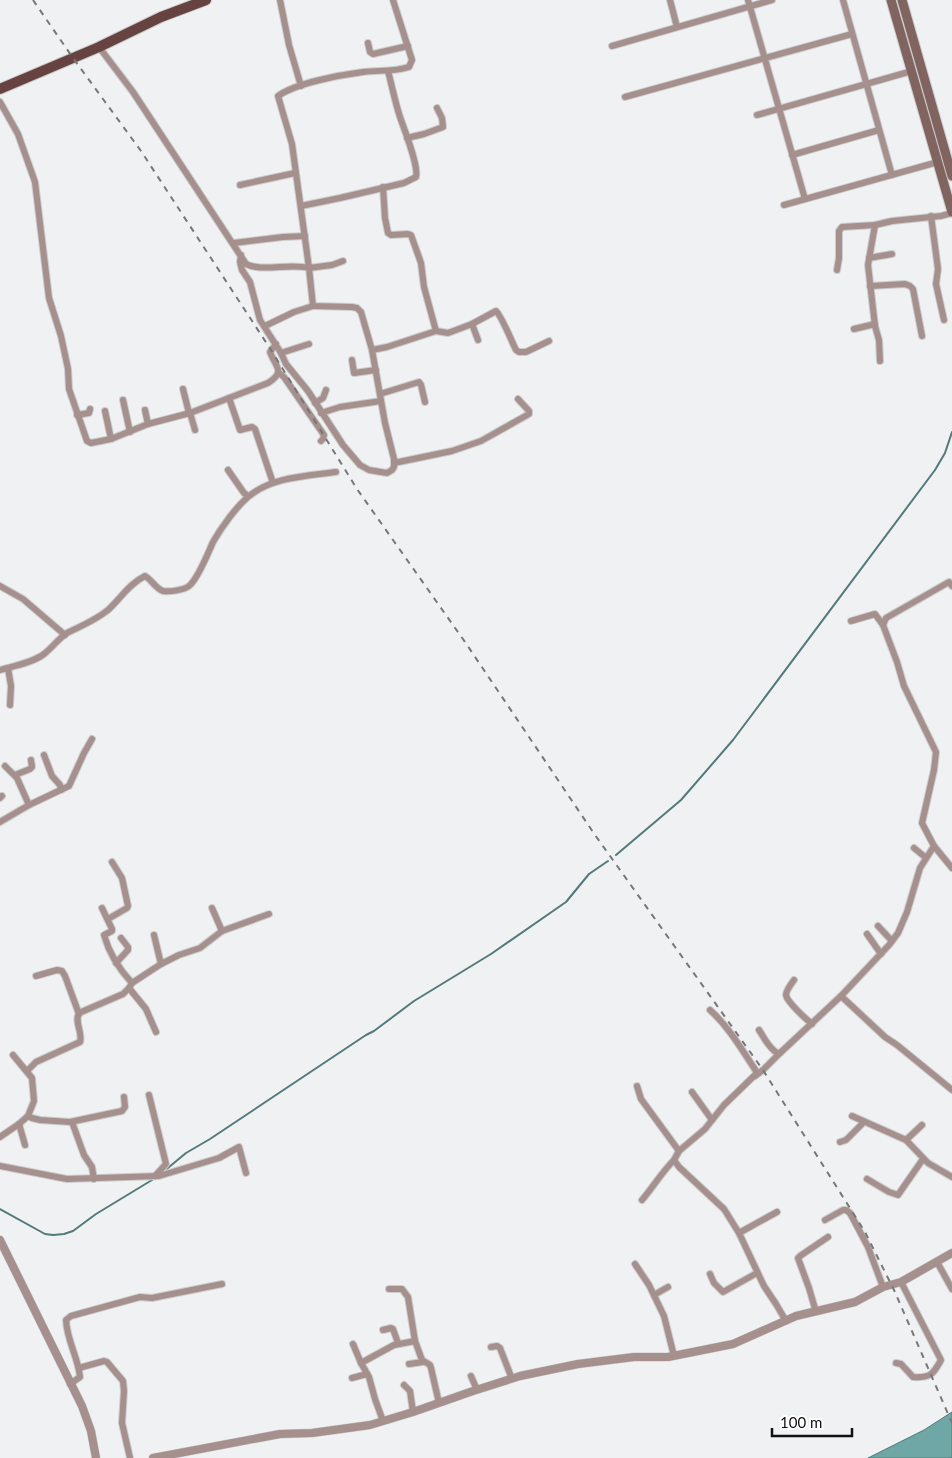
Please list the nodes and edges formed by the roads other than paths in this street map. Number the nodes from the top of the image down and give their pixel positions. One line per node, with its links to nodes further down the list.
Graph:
1 (206, 0): 15 (main road)
2 (280, 0): 21 (street)
3 (393, 0): 13 (street)
4 (670, 0): 10 (street)
5 (772, 0): 9 (street)
6 (843, 0): 11 (street)
7 (891, 0): 19 (main road)
8 (902, 0): 17 (main road)
9 (749, 3): 10 (street); 16 (street)
10 (677, 27): 14 (street)
11 (852, 34): 16 (street); 20 (street)
12 (368, 44): 13 (street)
13 (408, 46): 18 (street)
14 (612, 46)
15 (99, 47): 22 (main road); 44 (street)
16 (765, 59): 23 (street); 26 (street)
17 (922, 68): 19 (street); 31 (main road)
18 (388, 71): 21 (street); 29 (street)
19 (912, 71): 20 (street); 31 (main road)
20 (866, 84): 26 (street); 28 (street)
21 (301, 86): 32 (street)
22 (0, 89)
23 (625, 97)
24 (0, 102): 83 (street)
25 (438, 108): 29 (street)
26 (779, 109): 27 (street); 30 (street)
27 (757, 115)
28 (879, 130): 30 (street); 33 (street)
29 (407, 138): 36 (street)
30 (792, 155): 37 (street)
31 (943, 161): 33 (street); 34 (main road); 40 (main road)
32 (296, 173): 35 (street); 39 (street)
33 (892, 175): 37 (street)
34 (952, 176)
35 (240, 185)
36 (383, 188): 39 (street); 58 (street)
37 (805, 199): 38 (street)
38 (784, 205)
39 (301, 206): 43 (street)
40 (952, 213): 41 (street)
41 (932, 216): 42 (street); 53 (street)
42 (875, 225): 47 (street); 50 (street)
43 (305, 236): 44 (street); 49 (street)
44 (234, 243): 46 (street)
45 (892, 254): 47 (street)
46 (241, 255): 49 (street); 56 (street)
47 (869, 258): 51 (street)
48 (344, 261): 49 (street)
49 (309, 268): 52 (street)
50 (837, 270)
51 (870, 286): 55 (street); 59 (street)
52 (313, 306): 56 (street); 64 (street)
53 (944, 320)
54 (472, 324): 58 (street); 60 (street); 61 (street)
55 (875, 324): 57 (street); 67 (street)
56 (265, 326): 62 (street)
57 (854, 329)
58 (436, 331): 64 (street)
59 (922, 336)
60 (478, 340)
61 (549, 341)
62 (276, 344): 65 (street); 69 (street)
63 (309, 344): 65 (street)
64 (372, 350): 68 (street)
65 (281, 353): 77 (street)
66 (352, 360): 68 (street)
67 (880, 361)
68 (376, 370): 73 (street)
69 (279, 373): 72 (street); 88 (street)
70 (183, 389): 81 (street)
71 (326, 390): 77 (street)
72 (229, 398): 81 (street); 92 (street)
73 (381, 398): 76 (street); 82 (street); 89 (street)
74 (518, 399): 89 (street)
75 (123, 400): 86 (street)
76 (425, 402)
77 (315, 403): 82 (street)
78 (90, 409): 83 (street)
79 (146, 410): 84 (street)
80 (105, 411): 87 (street)
81 (189, 413): 84 (street); 85 (street)
82 (321, 413): 89 (street)
83 (78, 415): 87 (street)
84 (148, 424): 86 (street)
85 (195, 430)
86 (130, 432): 87 (street)
87 (111, 439)
88 (321, 441)
89 (394, 463)
90 (228, 470): 93 (street)
91 (336, 472): 92 (street)
92 (273, 483): 93 (street)
93 (248, 496): 98 (street)
94 (0, 586): 98 (street)
95 (952, 586): 97 (street)
96 (851, 621): 97 (street)
97 (882, 625): 110 (street)
98 (65, 635): 99 (street)
99 (8, 668): 100 (street); 101 (street)
100 (0, 670)
101 (10, 706)
102 (92, 739): 107 (street)
103 (44, 756): 107 (street)
104 (30, 760): 106 (street)
105 (5, 766): 106 (street)
106 (14, 775): 108 (street)
107 (61, 790): 108 (street)
108 (29, 805): 109 (street)
109 (1, 819)
110 (934, 846): 112 (street); 114 (street)
111 (914, 848): 112 (street)
112 (925, 857): 124 (street)
113 (112, 862): 118 (street)
114 (952, 868)
115 (102, 908): 118 (street)
116 (212, 908): 120 (street)
117 (268, 914): 120 (street)
118 (108, 919): 126 (street)
119 (878, 926): 124 (street)
120 (222, 931): 127 (street)
121 (867, 934): 125 (street)
122 (154, 935): 127 (street)
123 (121, 938): 126 (street)
124 (892, 941): 125 (street)
125 (881, 954): 131 (street)
126 (116, 963): 130 (street)
127 (162, 964): 130 (street)
128 (36, 976): 133 (street)
129 (794, 980): 134 (street)
130 (131, 986): 133 (street); 136 (street)
131 (842, 996): 134 (street); 142 (street)
132 (710, 1010): 140 (street)
133 (79, 1014): 139 (street)
134 (812, 1024): 137 (street)
135 (759, 1030): 137 (street)
136 (156, 1032)
137 (780, 1053): 140 (street)
138 (13, 1055): 139 (street)
139 (27, 1071): 146 (street)
140 (755, 1076): 148 (street)
141 (637, 1086): 157 (street)
142 (952, 1090)
143 (692, 1092): 148 (street)
144 (149, 1094): 162 (street)
145 (124, 1097): 149 (street)
146 (28, 1116): 149 (street); 151 (street)
147 (852, 1116): 150 (street)
148 (712, 1120): 157 (street)
149 (72, 1122): 164 (street)
150 (864, 1122): 154 (street); 155 (street)
151 (19, 1124): 153 (street); 156 (street)
152 (922, 1125): 154 (street)
153 (0, 1137)
154 (906, 1140): 158 (street)
155 (840, 1142)
156 (25, 1145)
157 (679, 1151): 159 (street)
158 (923, 1159): 163 (street); 165 (street)
159 (674, 1160): 166 (street); 169 (street)
160 (0, 1166): 164 (street)
161 (246, 1172): 162 (street)
162 (155, 1176): 164 (street)
163 (952, 1177)
164 (94, 1179)
165 (867, 1179)
166 (642, 1200)
167 (778, 1212): 169 (street)
168 (825, 1220): 180 (street)
169 (739, 1233): 175 (street)
170 (828, 1237): 184 (street)
171 (0, 1240): 201 (street)
172 (952, 1253): 173 (street)
173 (937, 1262): 177 (street); 182 (street)
174 (635, 1264): 183 (street)
175 (757, 1273): 176 (street); 185 (street)
176 (710, 1274)
177 (899, 1283): 180 (street); 194 (street)
178 (222, 1284): 196 (street)
179 (668, 1287): 183 (street)
180 (883, 1287): 184 (street)
181 (389, 1290): 187 (street)
182 (952, 1290)
183 (654, 1295): 191 (street)
184 (816, 1312): 185 (street)
185 (786, 1321): 191 (street)
186 (383, 1330): 188 (street)
187 (415, 1341): 188 (street); 192 (street)
188 (398, 1343): 193 (street)
189 (353, 1344): 193 (street)
190 (491, 1347): 200 (street)
191 (674, 1356): 200 (street)
192 (423, 1362): 195 (street); 204 (street)
193 (361, 1363): 197 (street)
194 (896, 1363)
195 (408, 1364)
196 (79, 1368): 201 (street); 208 (street)
197 (367, 1374): 199 (street); 206 (street)
198 (471, 1376): 203 (street)
199 (352, 1378)
200 (512, 1379): 203 (street)
201 (70, 1384): 207 (street)
202 (404, 1385): 205 (street)
203 (476, 1390): 204 (street)
204 (439, 1403): 205 (street)
205 (413, 1412): 206 (street)
206 (383, 1421): 209 (street)
207 (96, 1458)
208 (130, 1458)
209 (153, 1458)

